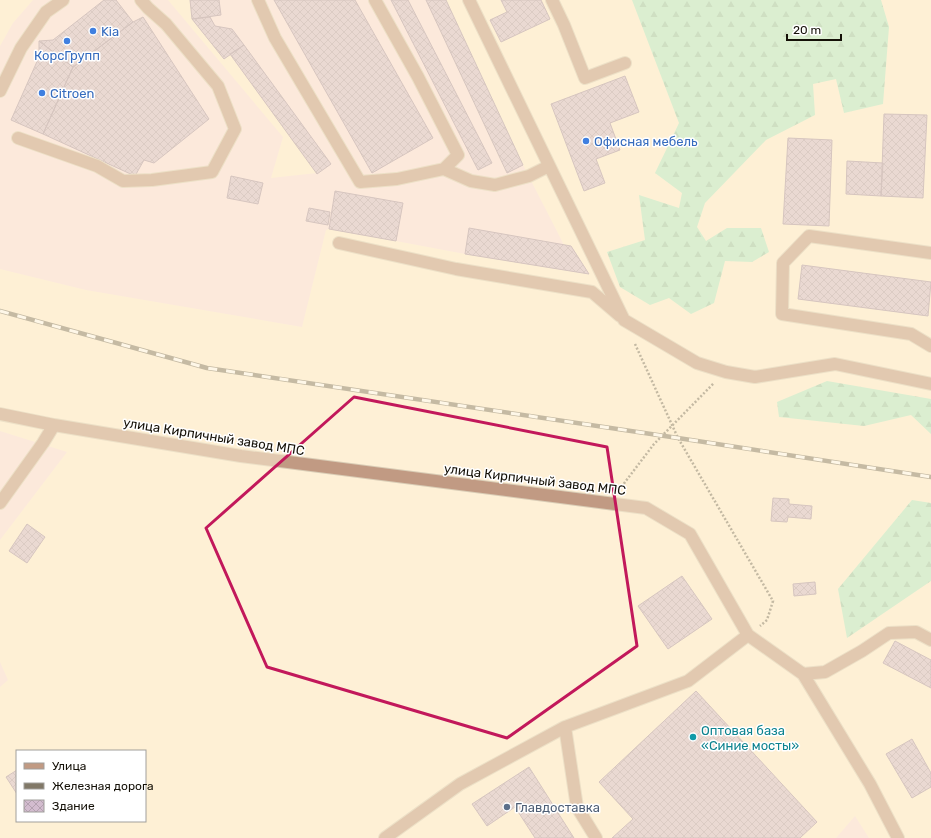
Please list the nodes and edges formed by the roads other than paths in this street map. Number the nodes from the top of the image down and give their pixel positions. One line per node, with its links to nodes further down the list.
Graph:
1 (63, 0): 8 (street)
2 (141, 0): 9 (street)
3 (258, 0): 11 (street)
4 (375, 0): 11 (street)
5 (469, 0): 10 (street)
6 (552, 0): 7 (street)
7 (625, 63)
8 (0, 91)
9 (18, 138)
10 (549, 166): 11 (street); 14 (street)
11 (444, 169)
12 (339, 243): 14 (street)
13 (931, 253): 15 (street)
14 (624, 320): 16 (street)
15 (931, 346)
16 (931, 384)
17 (0, 414): 18 (street, улица Кирпичный завод МПС)
18 (54, 424): 19 (street); 20 (street, улица Кирпичный завод МПС)
19 (0, 503)
20 (748, 635): 22 (street, улица Кирпичный завод МПС); 23 (street)
21 (931, 640): 22 (street)
22 (804, 674): 26 (street, улица Кирпичный завод МПС)
23 (564, 727): 24 (street); 25 (street)
24 (385, 838)
25 (596, 838)
26 (898, 838)

